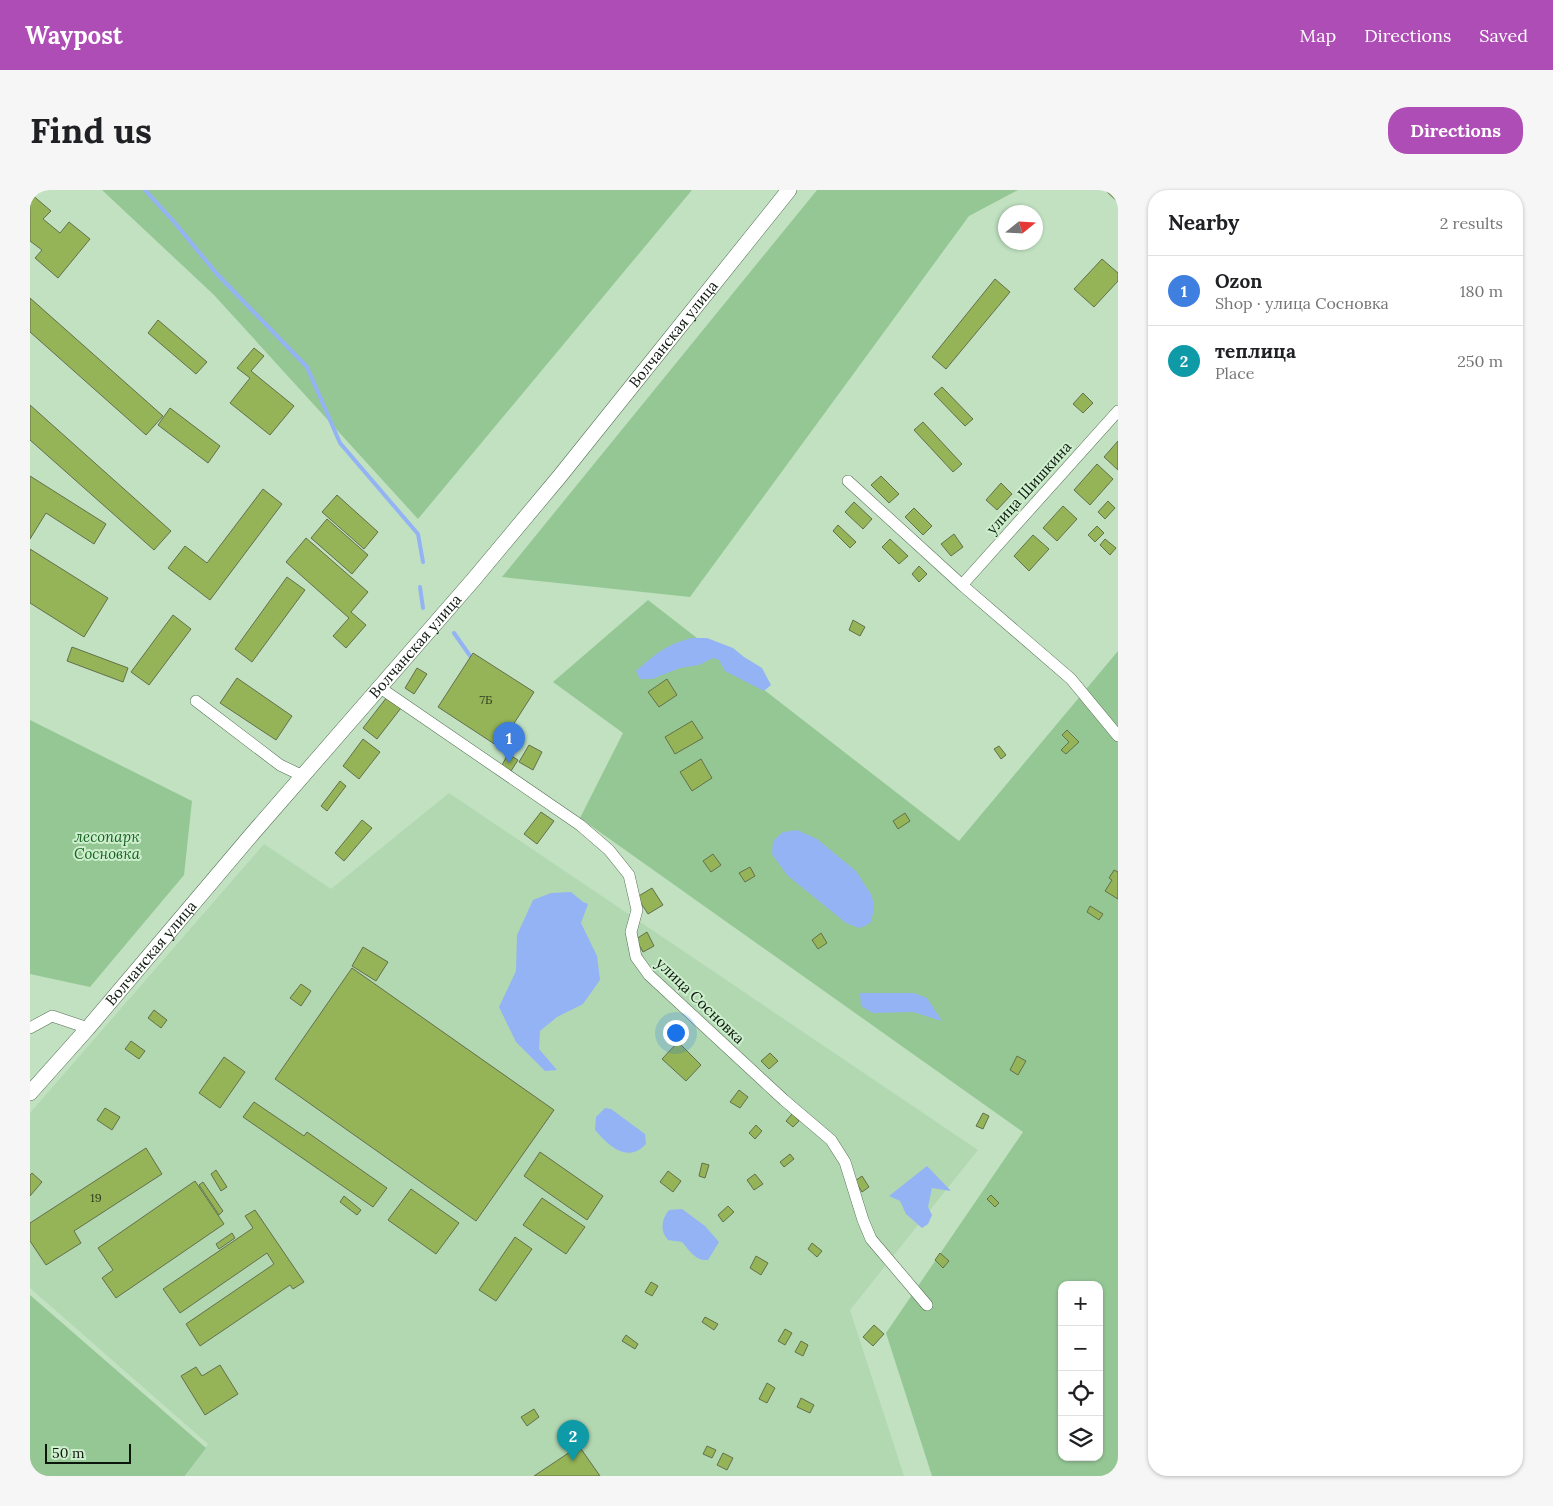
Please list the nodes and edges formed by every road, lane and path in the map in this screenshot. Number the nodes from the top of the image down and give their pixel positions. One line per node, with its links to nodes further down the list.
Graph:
1 (789, 190): 5 (main road, Волчанская улица)
2 (1118, 410): 4 (street, улица Шишкина)
3 (848, 482): 4 (street)
4 (962, 585): 7 (street)
5 (380, 687): 8 (main road, Волчанская улица); 12 (street, улица Сосновка)
6 (196, 700): 8 (street)
7 (1118, 736)
8 (303, 776): 10 (main road, Волчанская улица)
9 (30, 1028): 10 (street)
10 (88, 1028): 11 (main road, Волчанская улица)
11 (30, 1093)
12 (927, 1305)

